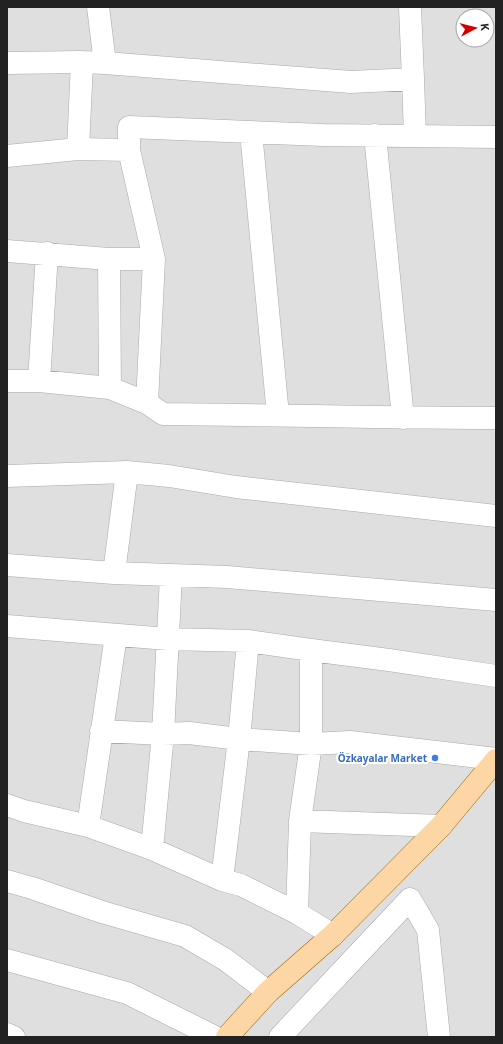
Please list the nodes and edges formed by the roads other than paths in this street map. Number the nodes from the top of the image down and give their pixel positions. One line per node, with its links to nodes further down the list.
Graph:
1 (98, 7): 5 (street)
2 (410, 7): 6 (street)
3 (82, 62): 4 (street); 5 (street); 11 (street)
4 (7, 63)
5 (105, 63): 6 (street)
6 (413, 79): 9 (street)
7 (251, 132): 8 (street); 12 (street); 22 (street)
8 (375, 135): 9 (street); 23 (street)
9 (415, 136): 10 (street)
10 (496, 137)
11 (78, 149): 12 (street); 13 (street)
12 (129, 150): 17 (street)
13 (7, 156)
14 (7, 251): 15 (street)
15 (47, 253): 16 (street); 19 (street)
16 (109, 259): 17 (street); 20 (street)
17 (154, 259): 21 (street)
18 (7, 381): 19 (street)
19 (39, 381): 20 (street)
20 (110, 388): 21 (street)
21 (147, 403): 22 (street)
22 (278, 415): 23 (street)
23 (403, 418): 24 (street)
24 (496, 418)
25 (127, 472): 26 (street); 27 (street); 29 (street)
26 (7, 476)
27 (496, 516)
28 (7, 564): 29 (street)
29 (114, 573): 30 (street)
30 (171, 576): 31 (street); 34 (street)
31 (496, 600)
32 (7, 626): 33 (street)
33 (116, 635): 34 (street); 38 (street)
34 (168, 639): 35 (street); 39 (street)
35 (248, 641): 36 (street); 40 (street)
36 (311, 650): 37 (street); 41 (street)
37 (496, 676)
38 (101, 731): 39 (street); 45 (street)
39 (164, 734): 40 (street); 47 (street)
40 (239, 739): 41 (street); 48 (street)
41 (311, 744): 42 (street); 44 (street)
42 (496, 759): 46 (main road)
43 (7, 805): 45 (street)
44 (300, 821): 46 (street); 50 (street)
45 (88, 826): 47 (street)
46 (441, 826): 51 (main road)
47 (152, 848): 48 (street)
48 (222, 880): 50 (street)
49 (7, 881): 53 (street)
50 (297, 913): 51 (street)
51 (333, 935): 53 (main road)
52 (7, 960): 57 (street)
53 (268, 992): 58 (main road)
54 (7, 1034): 56 (street)
55 (283, 1036): 59 (street)
56 (14, 1037)
57 (215, 1037)
58 (227, 1037)
59 (440, 1037)

